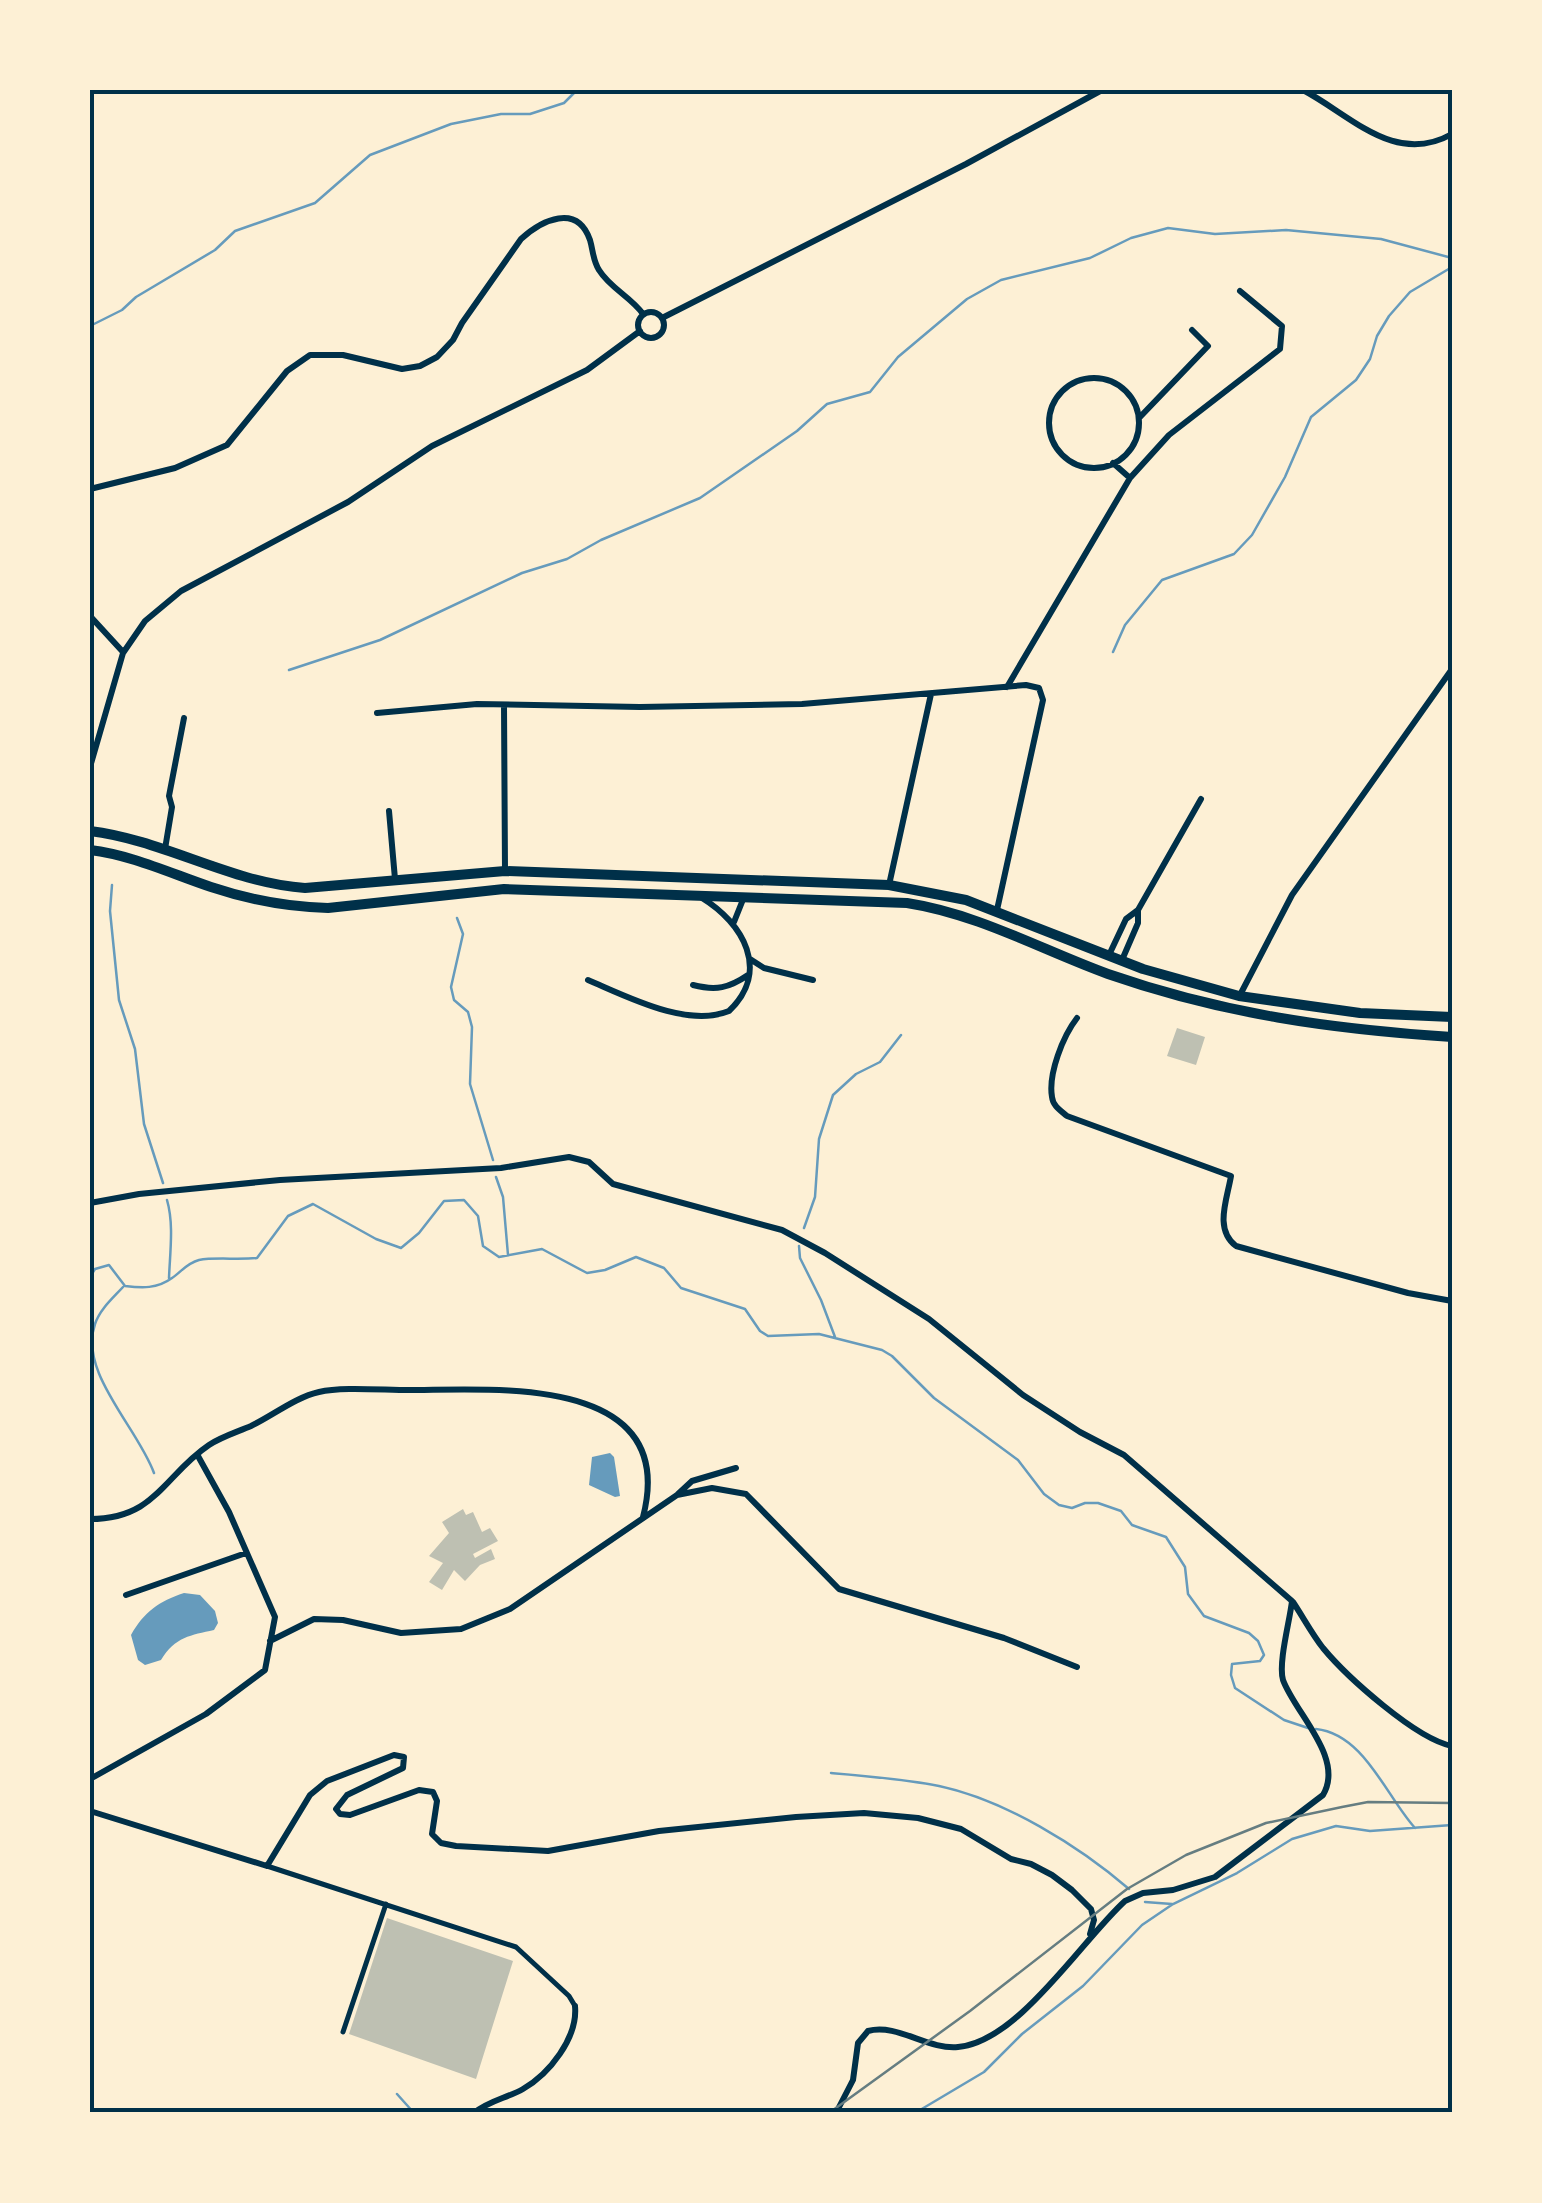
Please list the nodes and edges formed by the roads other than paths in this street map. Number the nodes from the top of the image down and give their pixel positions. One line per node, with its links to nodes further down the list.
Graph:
1 (1102, 90): 6 (street)
2 (1303, 90): 3 (street)
3 (1452, 134)
4 (1240, 291): 11 (street)
5 (643, 314): 6 (street); 8 (street); 12 (street)
6 (662, 318): 8 (street)
7 (1192, 330): 9 (street)
8 (640, 331): 14 (street)
9 (1139, 418): 10 (street); 10 (street)
10 (1113, 464): 11 (street)
11 (1130, 478): 16 (street)
12 (90, 489)
13 (90, 616): 14 (street)
14 (124, 653): 21 (street)
15 (1452, 669): 42 (street)
16 (1006, 687): 17 (street); 32 (street)
17 (931, 694): 18 (street); 29 (street)
18 (504, 704): 19 (street); 27 (street)
19 (376, 713)
20 (184, 718): 26 (street)
21 (90, 768)
22 (1201, 798): 33 (street)
23 (389, 811): 28 (street)
24 (90, 831): 26 (highway)
25 (90, 850): 30 (highway)
26 (165, 850): 28 (highway)
27 (505, 871): 28 (highway); 29 (highway)
28 (396, 881)
29 (889, 885): 32 (highway)
30 (696, 895): 31 (highway); 34 (street)
31 (745, 896): 34 (street); 45 (highway)
32 (997, 910): 35 (highway)
33 (1138, 910): 35 (street); 37 (street)
34 (734, 925): 36 (street)
35 (1109, 956): 37 (highway)
36 (749, 958): 38 (street); 40 (street)
37 (1121, 962): 42 (highway)
38 (750, 975): 39 (street); 41 (street)
39 (588, 980)
40 (813, 980)
41 (693, 985)
42 (1239, 996): 43 (highway)
43 (1452, 1017)
44 (1076, 1018): 47 (street)
45 (1452, 1037)
46 (90, 1203): 55 (street)
47 (1452, 1301)
48 (198, 1456): 51 (street); 52 (street); 53 (street)
49 (736, 1468): 50 (street)
50 (677, 1495): 52 (street); 57 (street)
51 (90, 1518)
52 (642, 1518): 56 (street)
53 (246, 1553): 54 (street); 56 (street)
54 (126, 1595)
55 (1292, 1601): 58 (street); 63 (street)
56 (270, 1641): 59 (street)
57 (1078, 1666)
58 (1452, 1746)
59 (90, 1779)
60 (90, 1811): 61 (street)
61 (267, 1866): 62 (street); 63 (street)
62 (386, 1904): 64 (street); 65 (street)
63 (1089, 1940): 67 (street)
64 (575, 2006): 66 (street)
65 (343, 2032)
66 (474, 2113)
67 (836, 2113)

